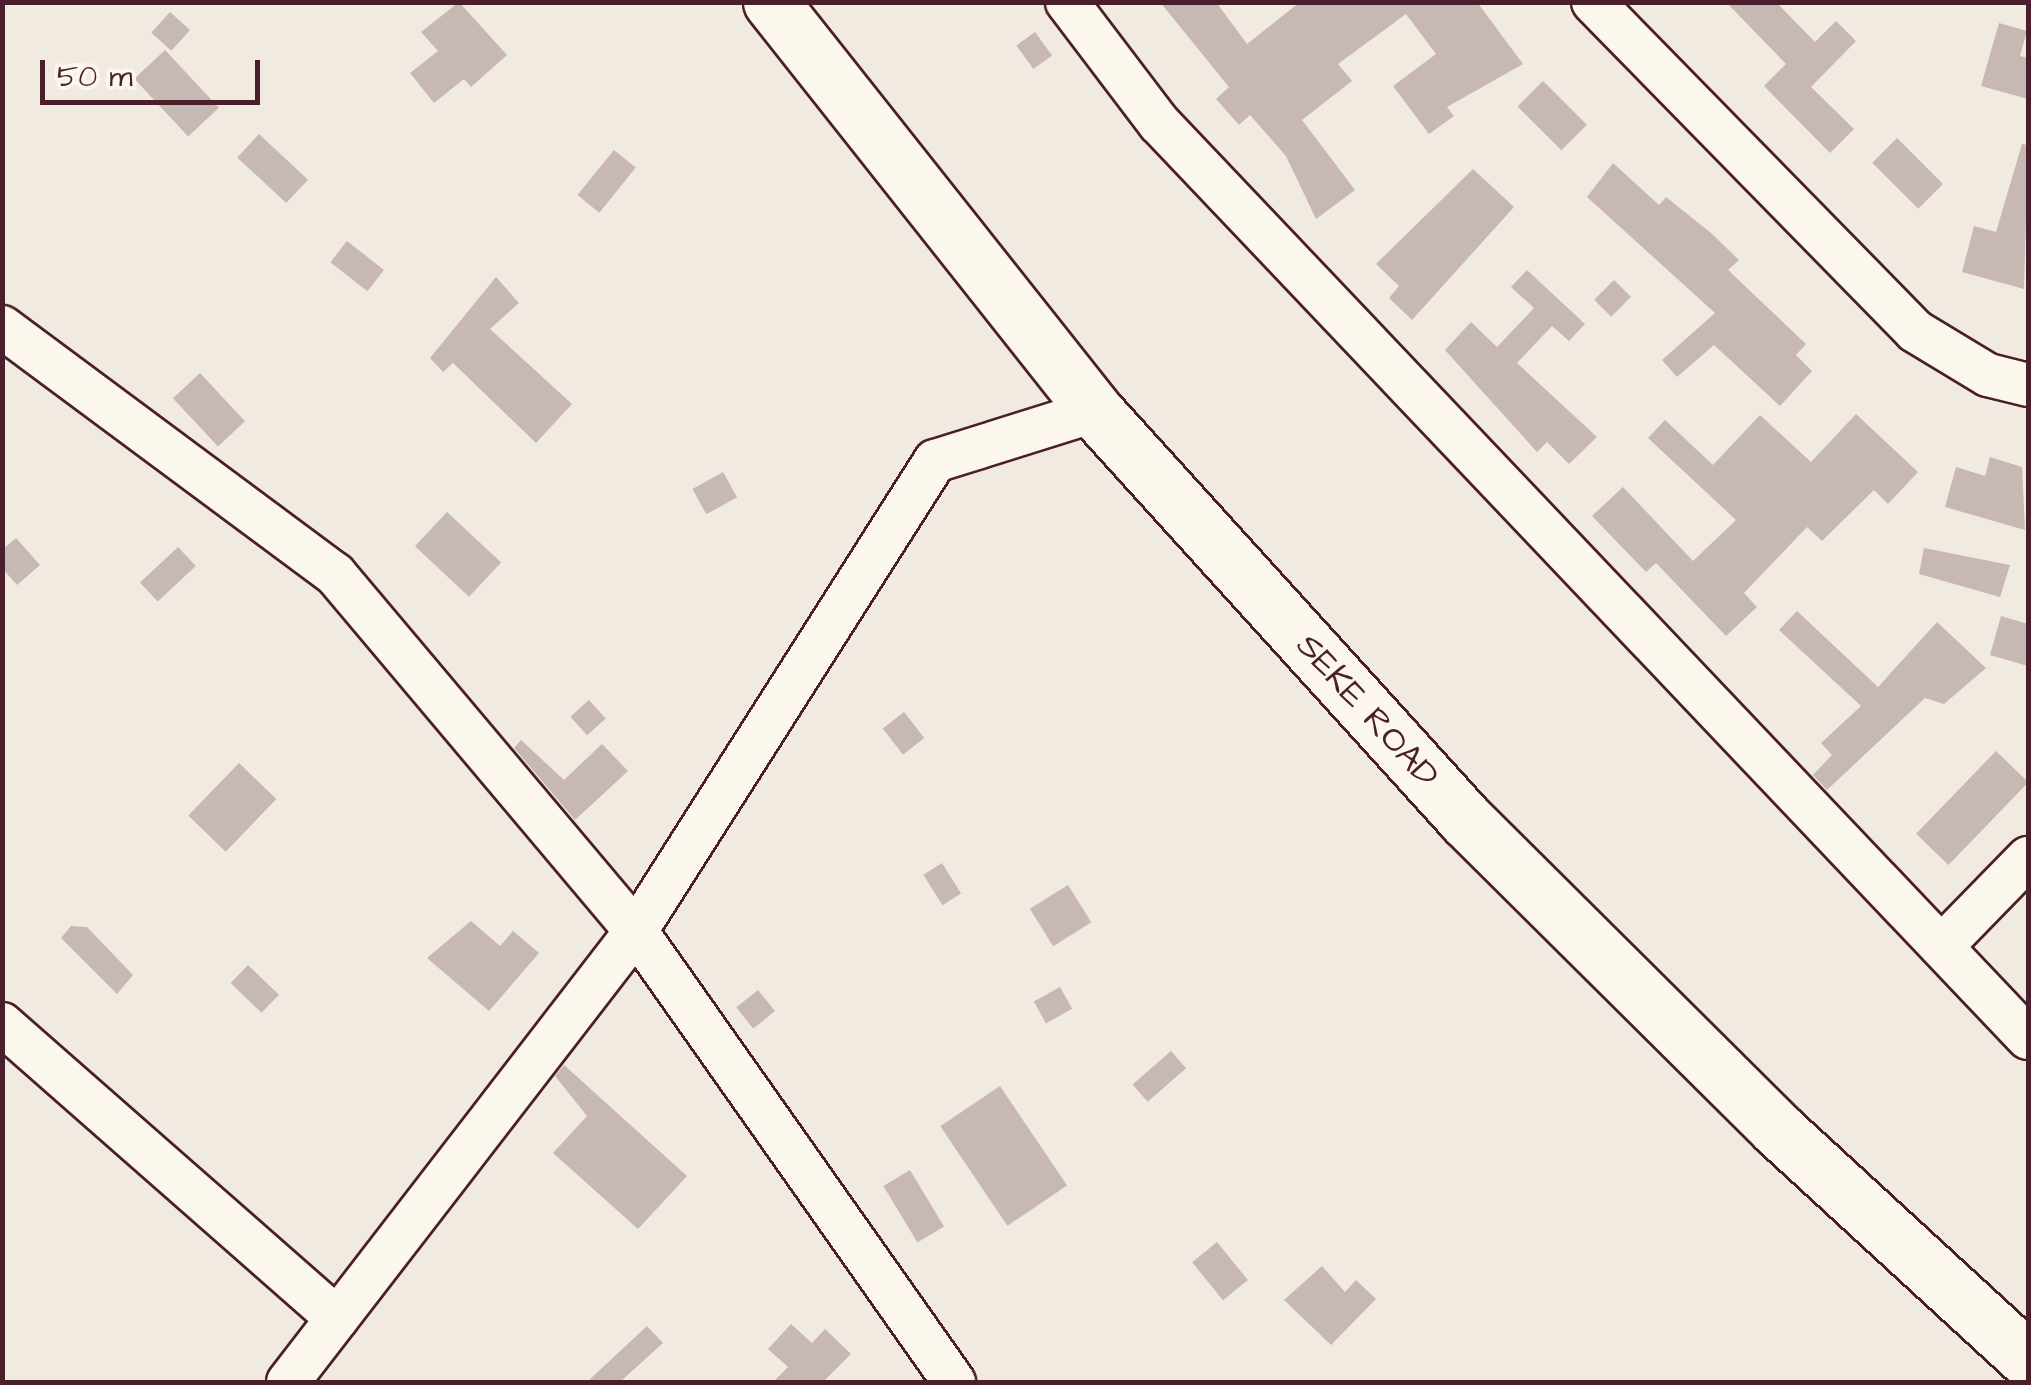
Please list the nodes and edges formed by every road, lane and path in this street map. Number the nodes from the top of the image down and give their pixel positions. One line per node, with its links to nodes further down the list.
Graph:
1 (771, 2): 6 (main road, SEKE ROAD)
2 (1067, 2): 9 (street)
3 (1593, 2): 5 (street)
4 (2, 327): 8 (street)
5 (2028, 385)
6 (1095, 411): 8 (street); 13 (main road, SEKE ROAD)
7 (2028, 858): 9 (street)
8 (636, 931): 12 (street); 15 (street)
9 (1942, 945): 11 (street)
10 (2, 1024): 12 (street)
11 (2028, 1038)
12 (336, 1318): 14 (street)
13 (2028, 1360)
14 (288, 1382)
15 (954, 1382)

